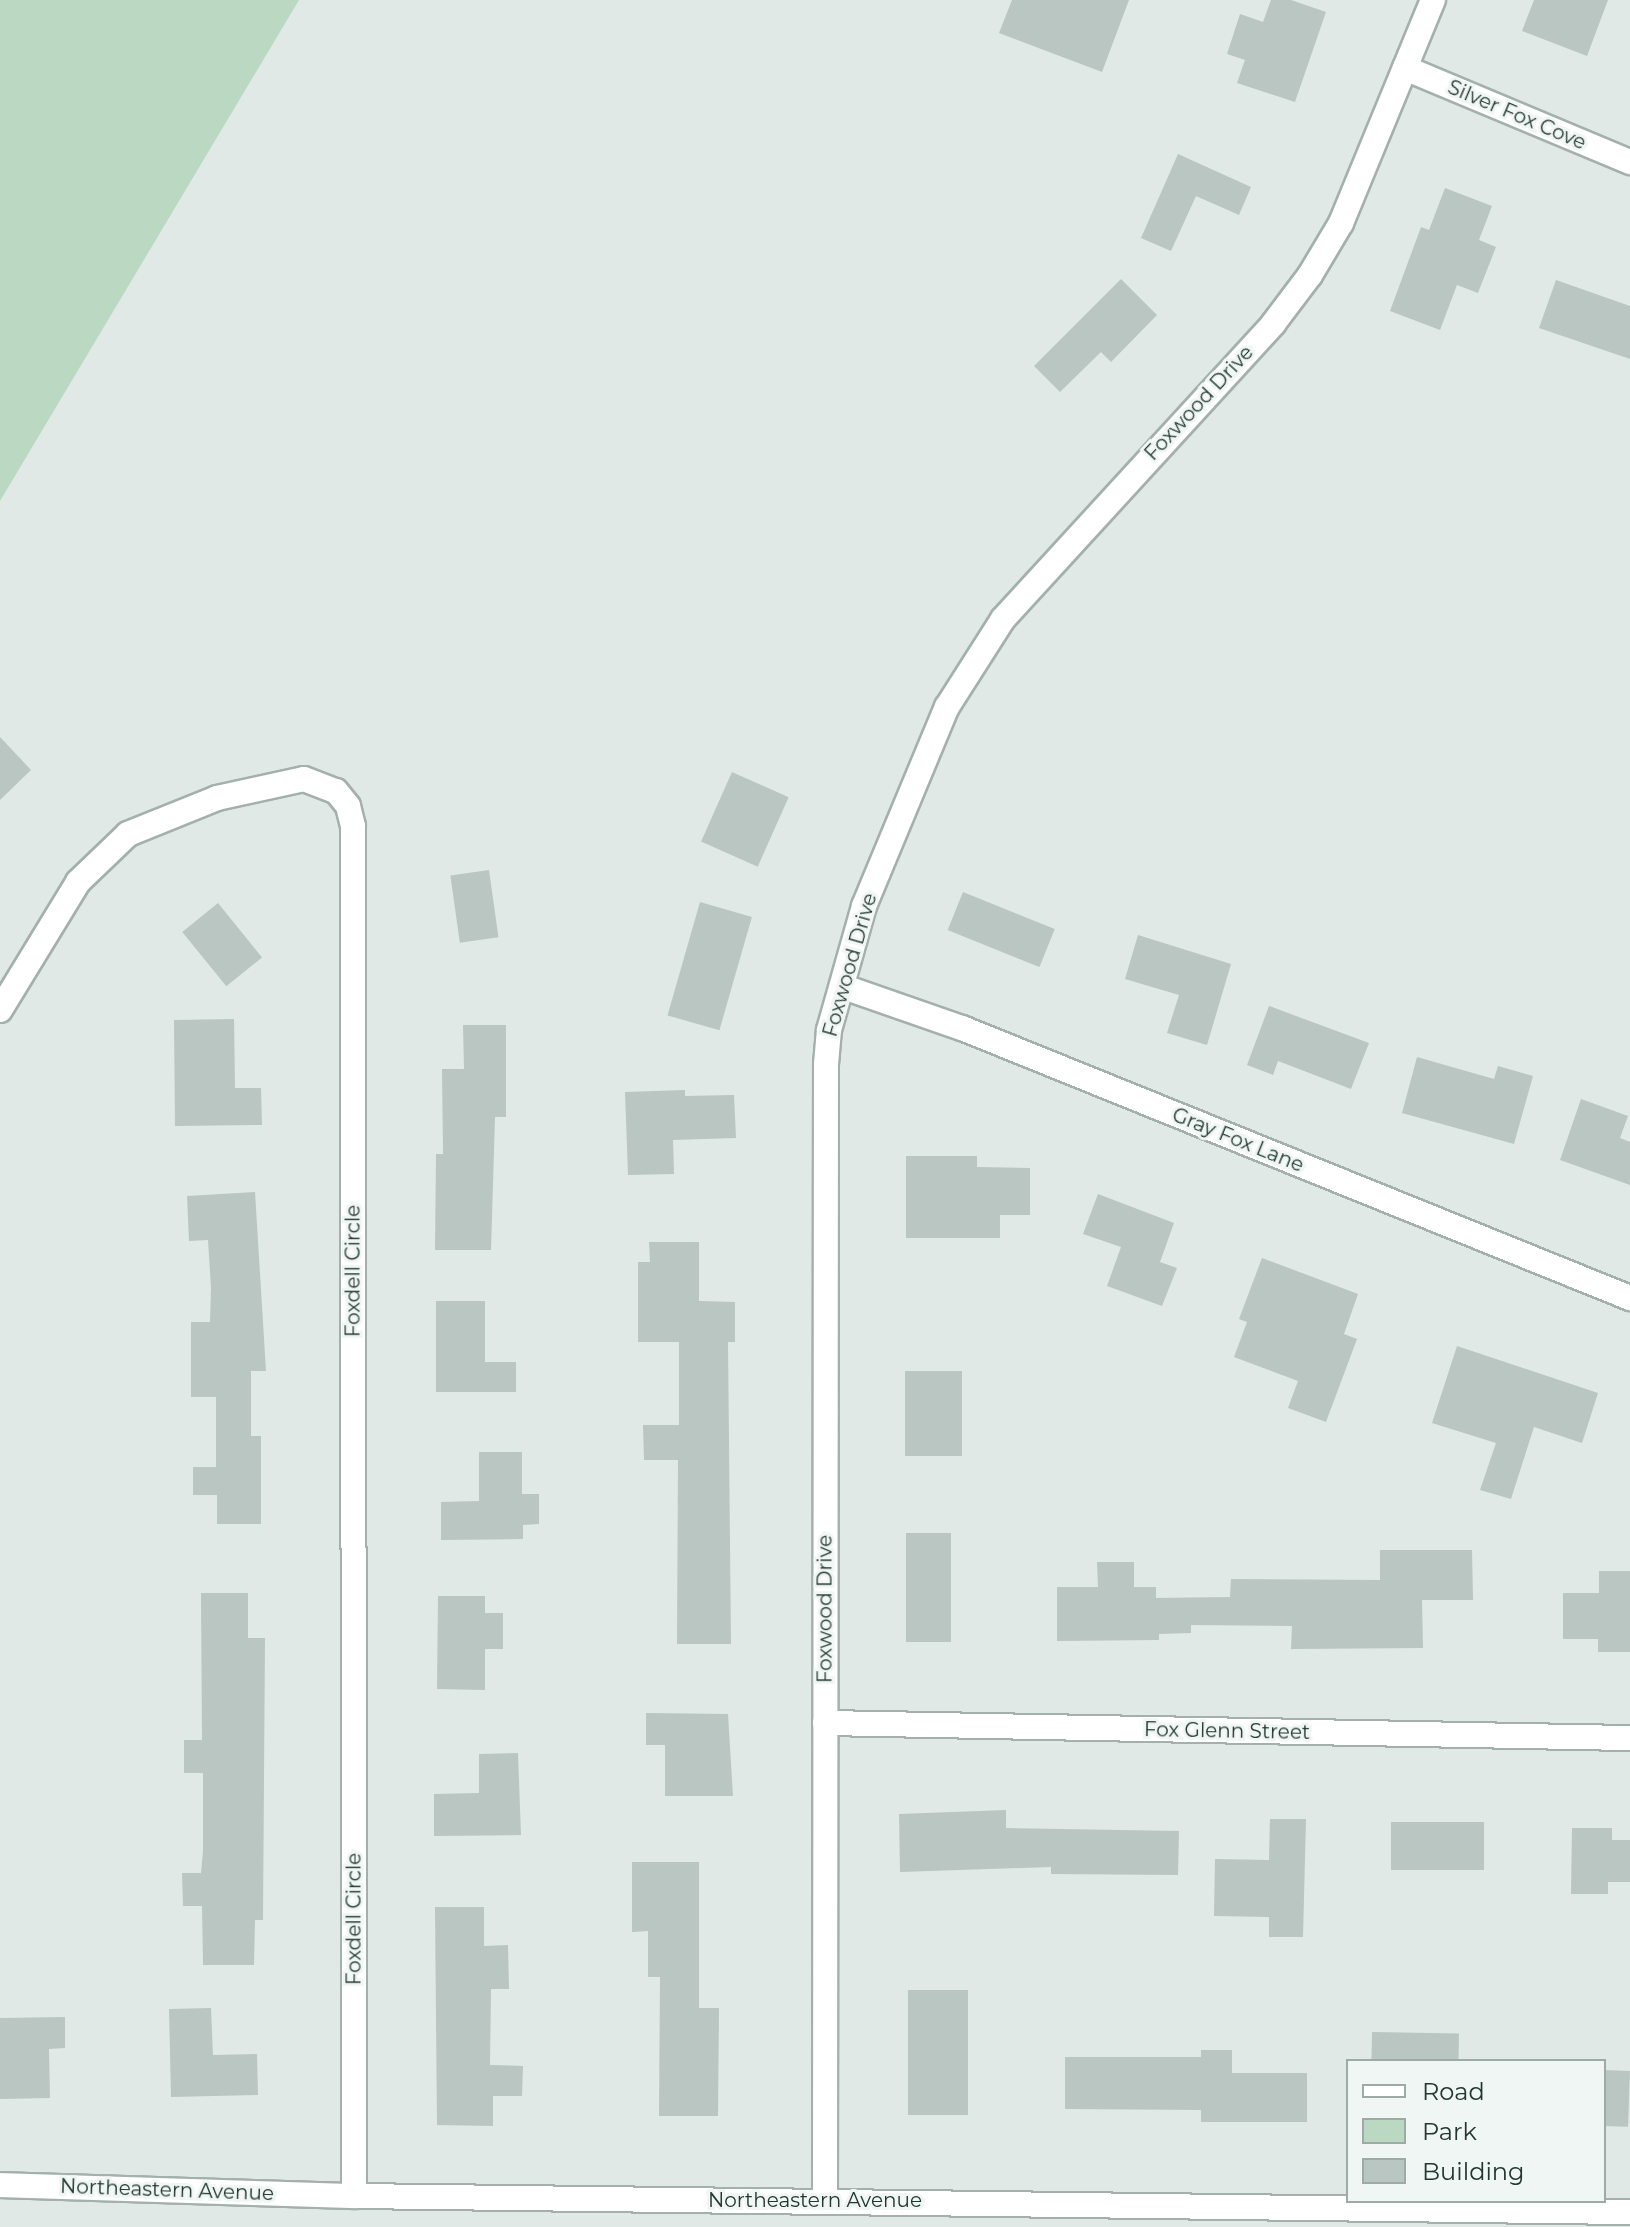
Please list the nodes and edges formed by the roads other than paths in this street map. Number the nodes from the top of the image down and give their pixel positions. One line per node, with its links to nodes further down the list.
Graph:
1 (1433, 0): 2 (street, Foxwood Drive)
2 (1405, 68): 3 (street, Silver Fox Cove); 4 (street, Foxwood Drive)
3 (1630, 162)
4 (844, 987): 6 (street, Gray Fox Lane); 7 (street, Foxwood Drive)
5 (0, 1010): 10 (street, Foxdell Circle)
6 (1630, 1298)
7 (825, 1723): 8 (street, Fox Glenn Street); 11 (street, Foxwood Drive)
8 (1630, 1738)
9 (0, 2185): 10 (street, Northeastern Avenue)
10 (354, 2196): 11 (street, Northeastern Avenue)
11 (825, 2200): 12 (street, Northeastern Avenue)
12 (1630, 2212)

